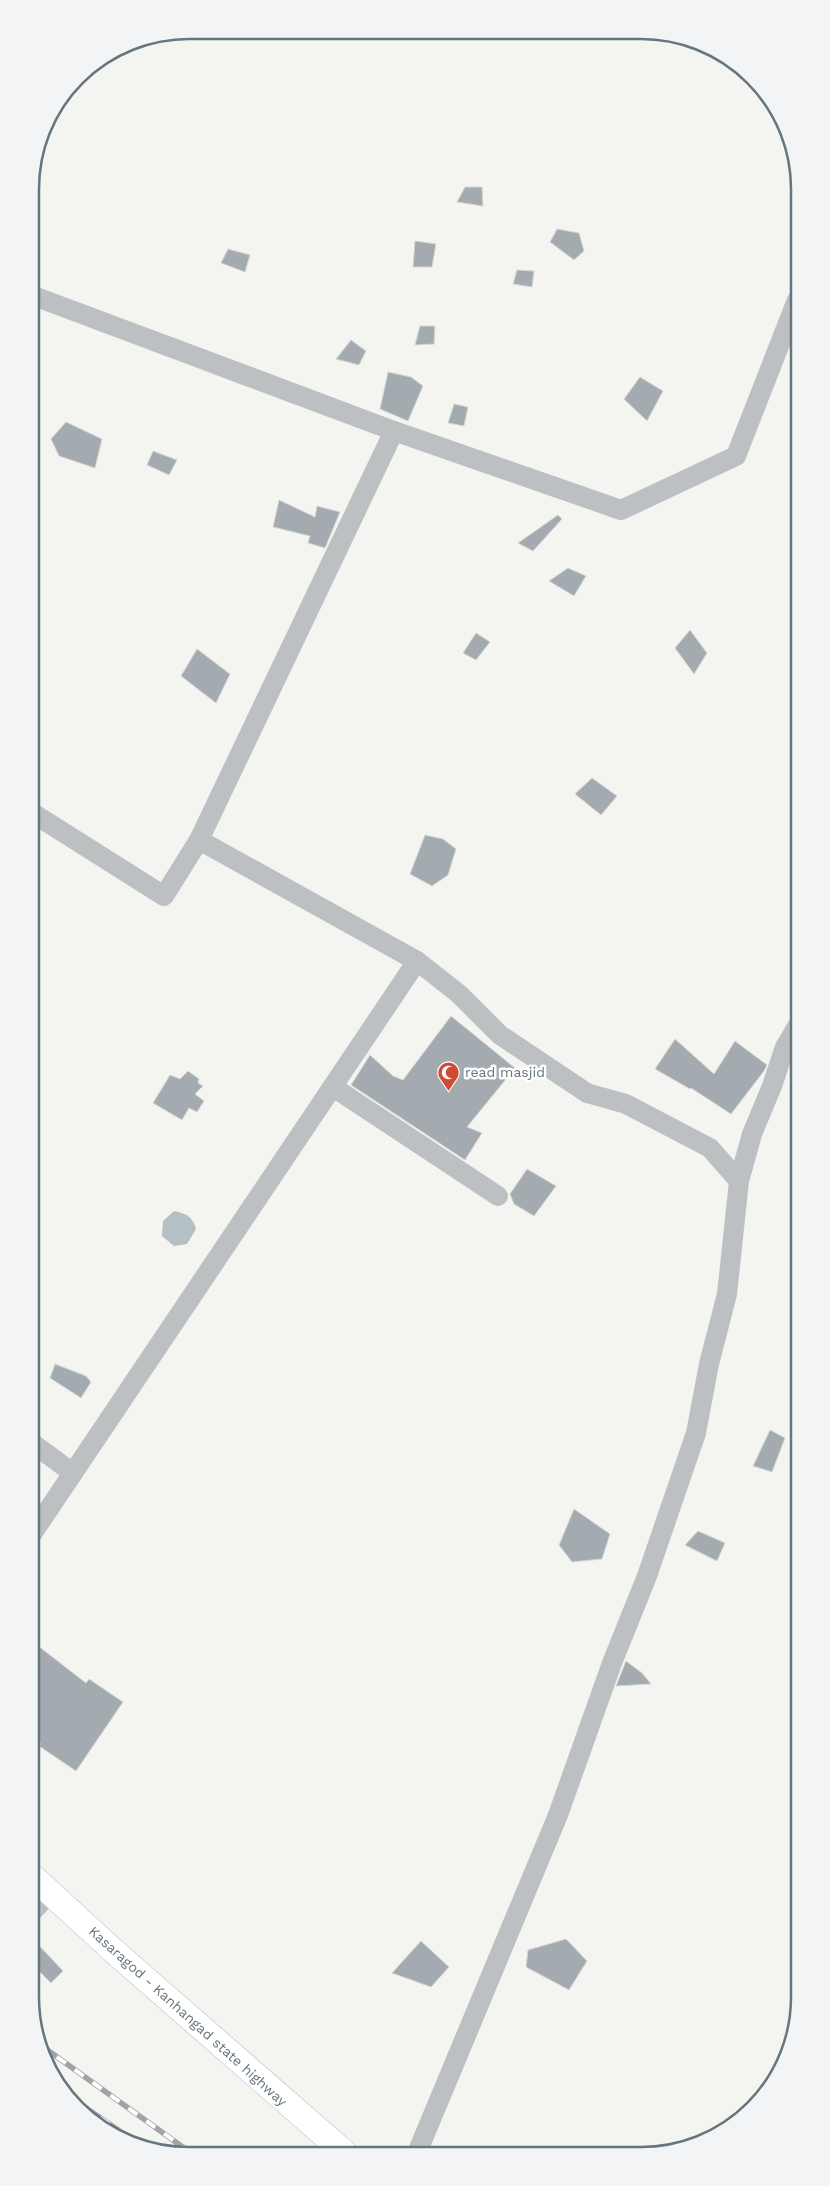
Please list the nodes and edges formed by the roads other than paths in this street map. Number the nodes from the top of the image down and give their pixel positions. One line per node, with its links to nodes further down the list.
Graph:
1 (39, 298): 3 (street)
2 (791, 315): 3 (street)
3 (394, 431): 5 (street)
4 (39, 817): 5 (street)
5 (199, 840): 6 (street)
6 (417, 961): 8 (street); 9 (street)
7 (791, 1037): 9 (street)
8 (333, 1087): 10 (street); 12 (street)
9 (739, 1181): 16 (street)
10 (498, 1196)
11 (39, 1448): 12 (street)
12 (73, 1472): 13 (street)
13 (39, 1523)
14 (41, 1885): 15 (main road, Kasaragod - Kanhangad state highway)
15 (338, 2147)
16 (420, 2147)

